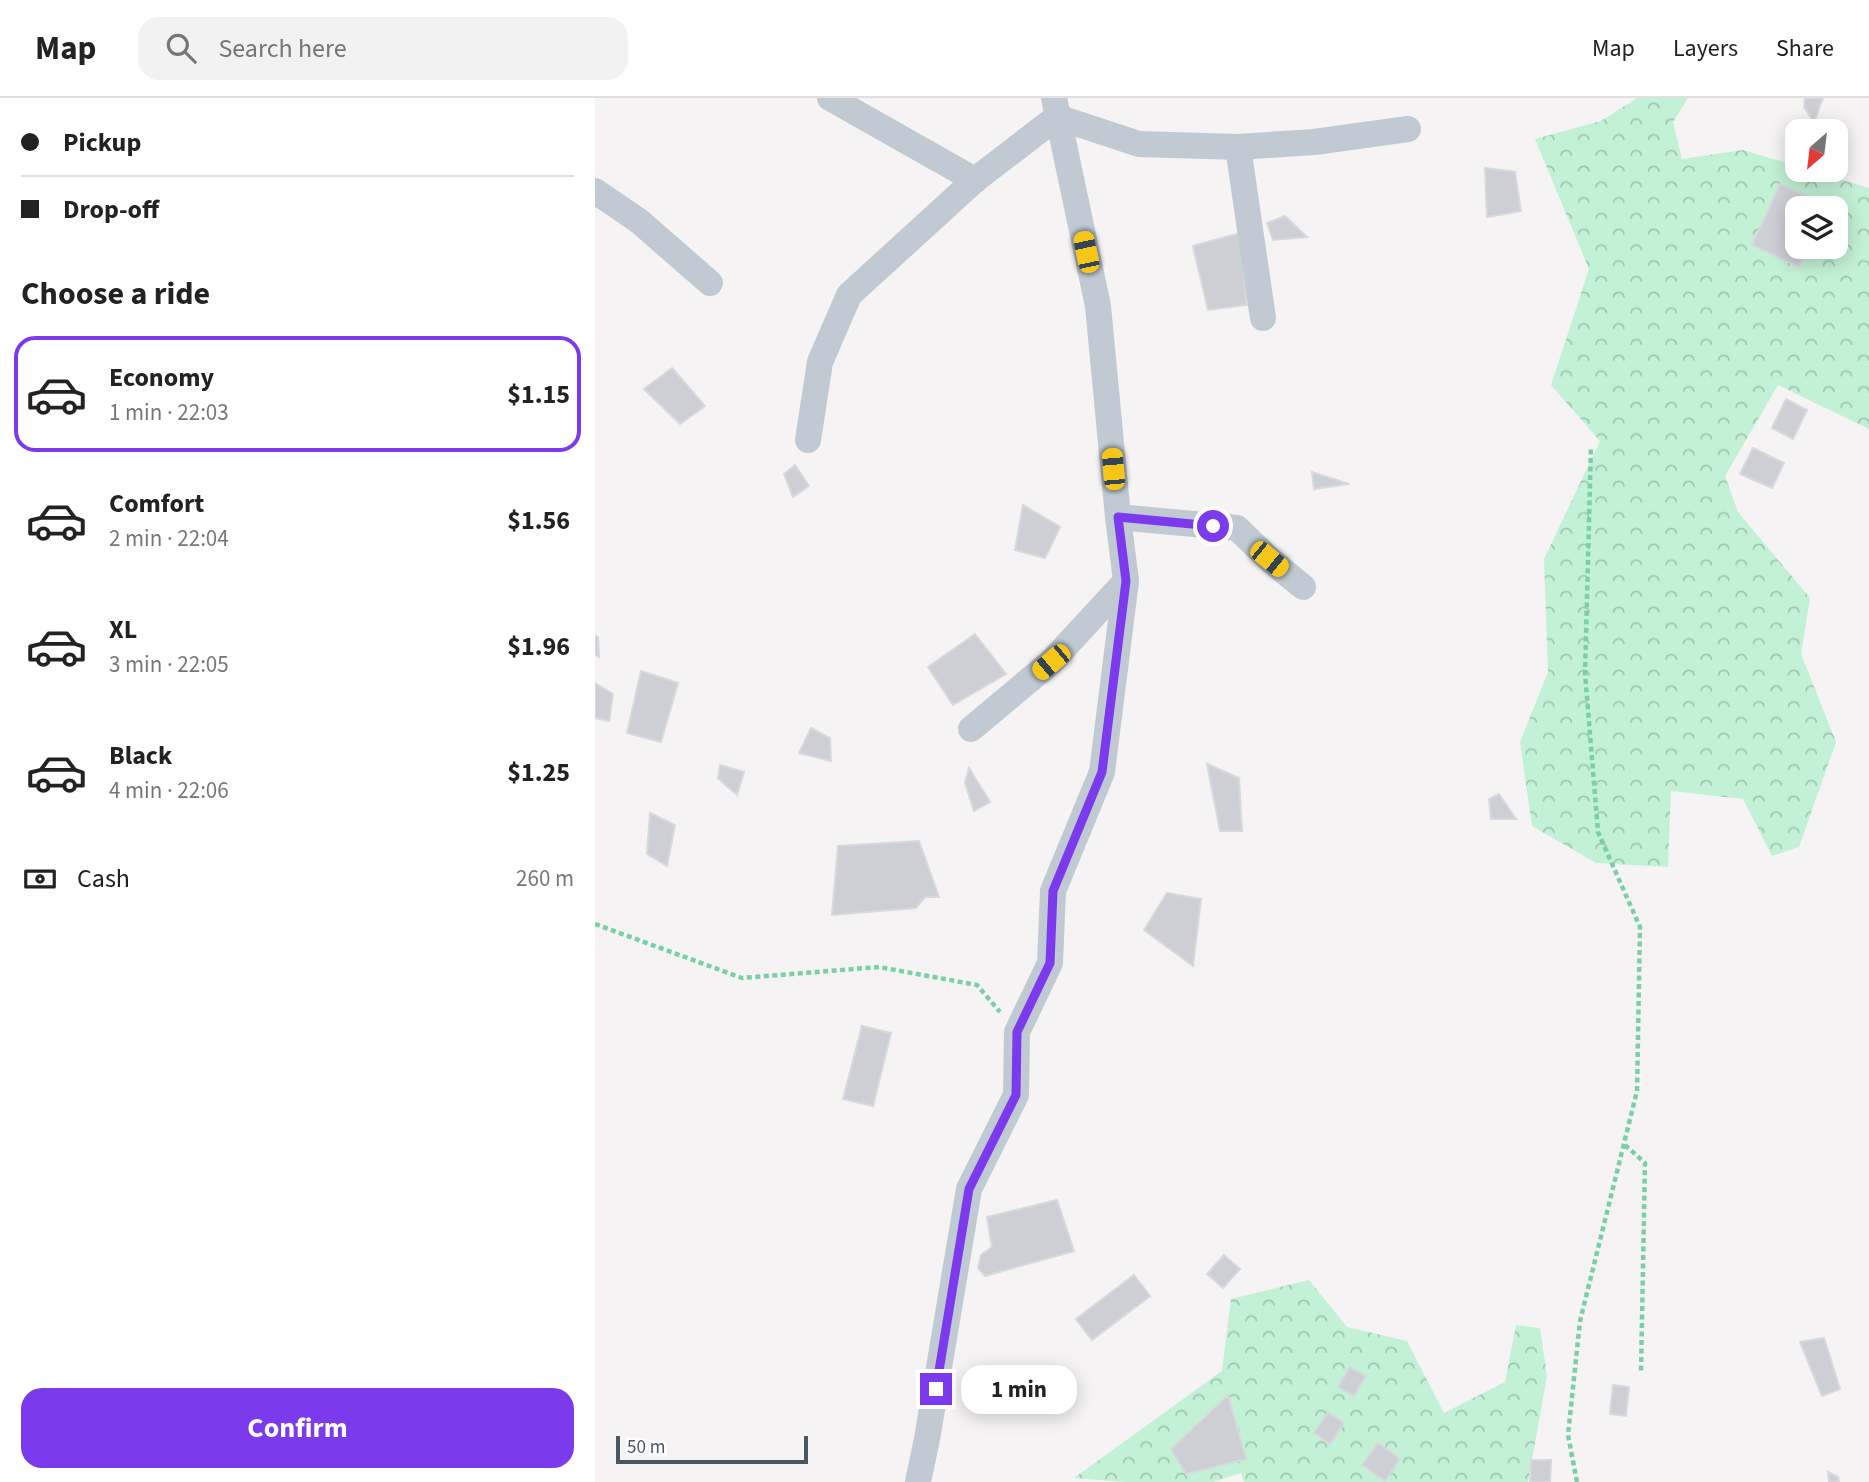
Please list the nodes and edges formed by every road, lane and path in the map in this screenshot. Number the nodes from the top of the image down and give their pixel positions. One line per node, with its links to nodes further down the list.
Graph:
1 (830, 98): 5 (street)
2 (1056, 108): 4 (street); 5 (street); 11 (street)
3 (1408, 129): 4 (street)
4 (1238, 147): 8 (street)
5 (975, 180): 9 (street)
6 (595, 191): 7 (street)
7 (710, 283)
8 (1263, 318)
9 (808, 440)
10 (1591, 447): 17 (path)
11 (1118, 517): 12 (street); 13 (street)
12 (1126, 581): 14 (street); 16 (street)
13 (1303, 587)
14 (971, 729)
15 (595, 924): 16 (path)
16 (1017, 1032): 19 (street)
17 (1624, 1144): 18 (path); 20 (path)
18 (1641, 1371)
19 (918, 1482)
20 (1577, 1482)

